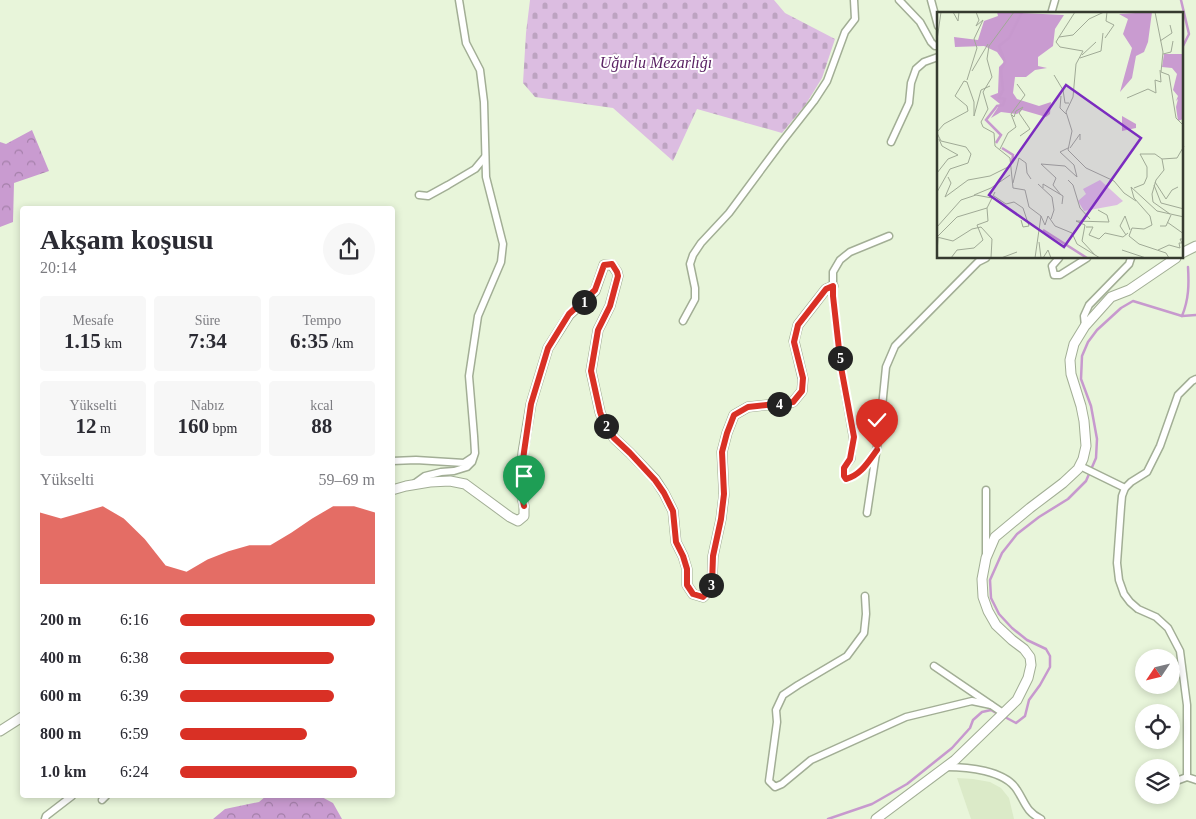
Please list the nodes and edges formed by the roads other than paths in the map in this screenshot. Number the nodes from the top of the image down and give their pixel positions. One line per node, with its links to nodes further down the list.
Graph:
1 (459, 0): 9 (street)
2 (854, 0): 20 (street)
3 (899, 0): 6 (street)
4 (931, 0): 5 (street)
5 (937, 22)
6 (937, 46)
7 (937, 57): 8 (street)
8 (891, 142)
9 (485, 156): 10 (street); 24 (street)
10 (420, 195)
11 (889, 236): 19 (street)
12 (1196, 246): 13 (street)
13 (1184, 252)
14 (984, 259): 23 (street)
15 (1058, 259): 16 (street)
16 (1084, 259)
17 (1130, 259): 21 (street)
18 (1175, 259): 21 (street)
19 (833, 286): 23 (street); 27 (street)
20 (683, 321)
21 (1085, 326): 26 (street)
22 (1196, 379): 28 (street)
23 (877, 450): 31 (street)
24 (474, 456): 25 (street); 27 (street)
25 (395, 460)
26 (1083, 468): 28 (street); 32 (street)
27 (414, 485): 29 (street)
28 (1125, 488): 40 (street)
29 (395, 489)
30 (986, 490): 32 (street)
31 (867, 513)
32 (986, 558): 36 (street)
33 (865, 596): 35 (street)
34 (934, 666): 35 (street)
35 (992, 705): 36 (street)
36 (1003, 712): 39 (street)
37 (20, 718): 38 (street)
38 (0, 731)
39 (946, 767): 44 (street); 46 (street)
40 (1187, 778): 41 (street); 42 (street)
41 (1196, 780)
42 (1180, 781)
43 (69, 798): 45 (street)
44 (880, 818)
45 (44, 819)
46 (1041, 819)

